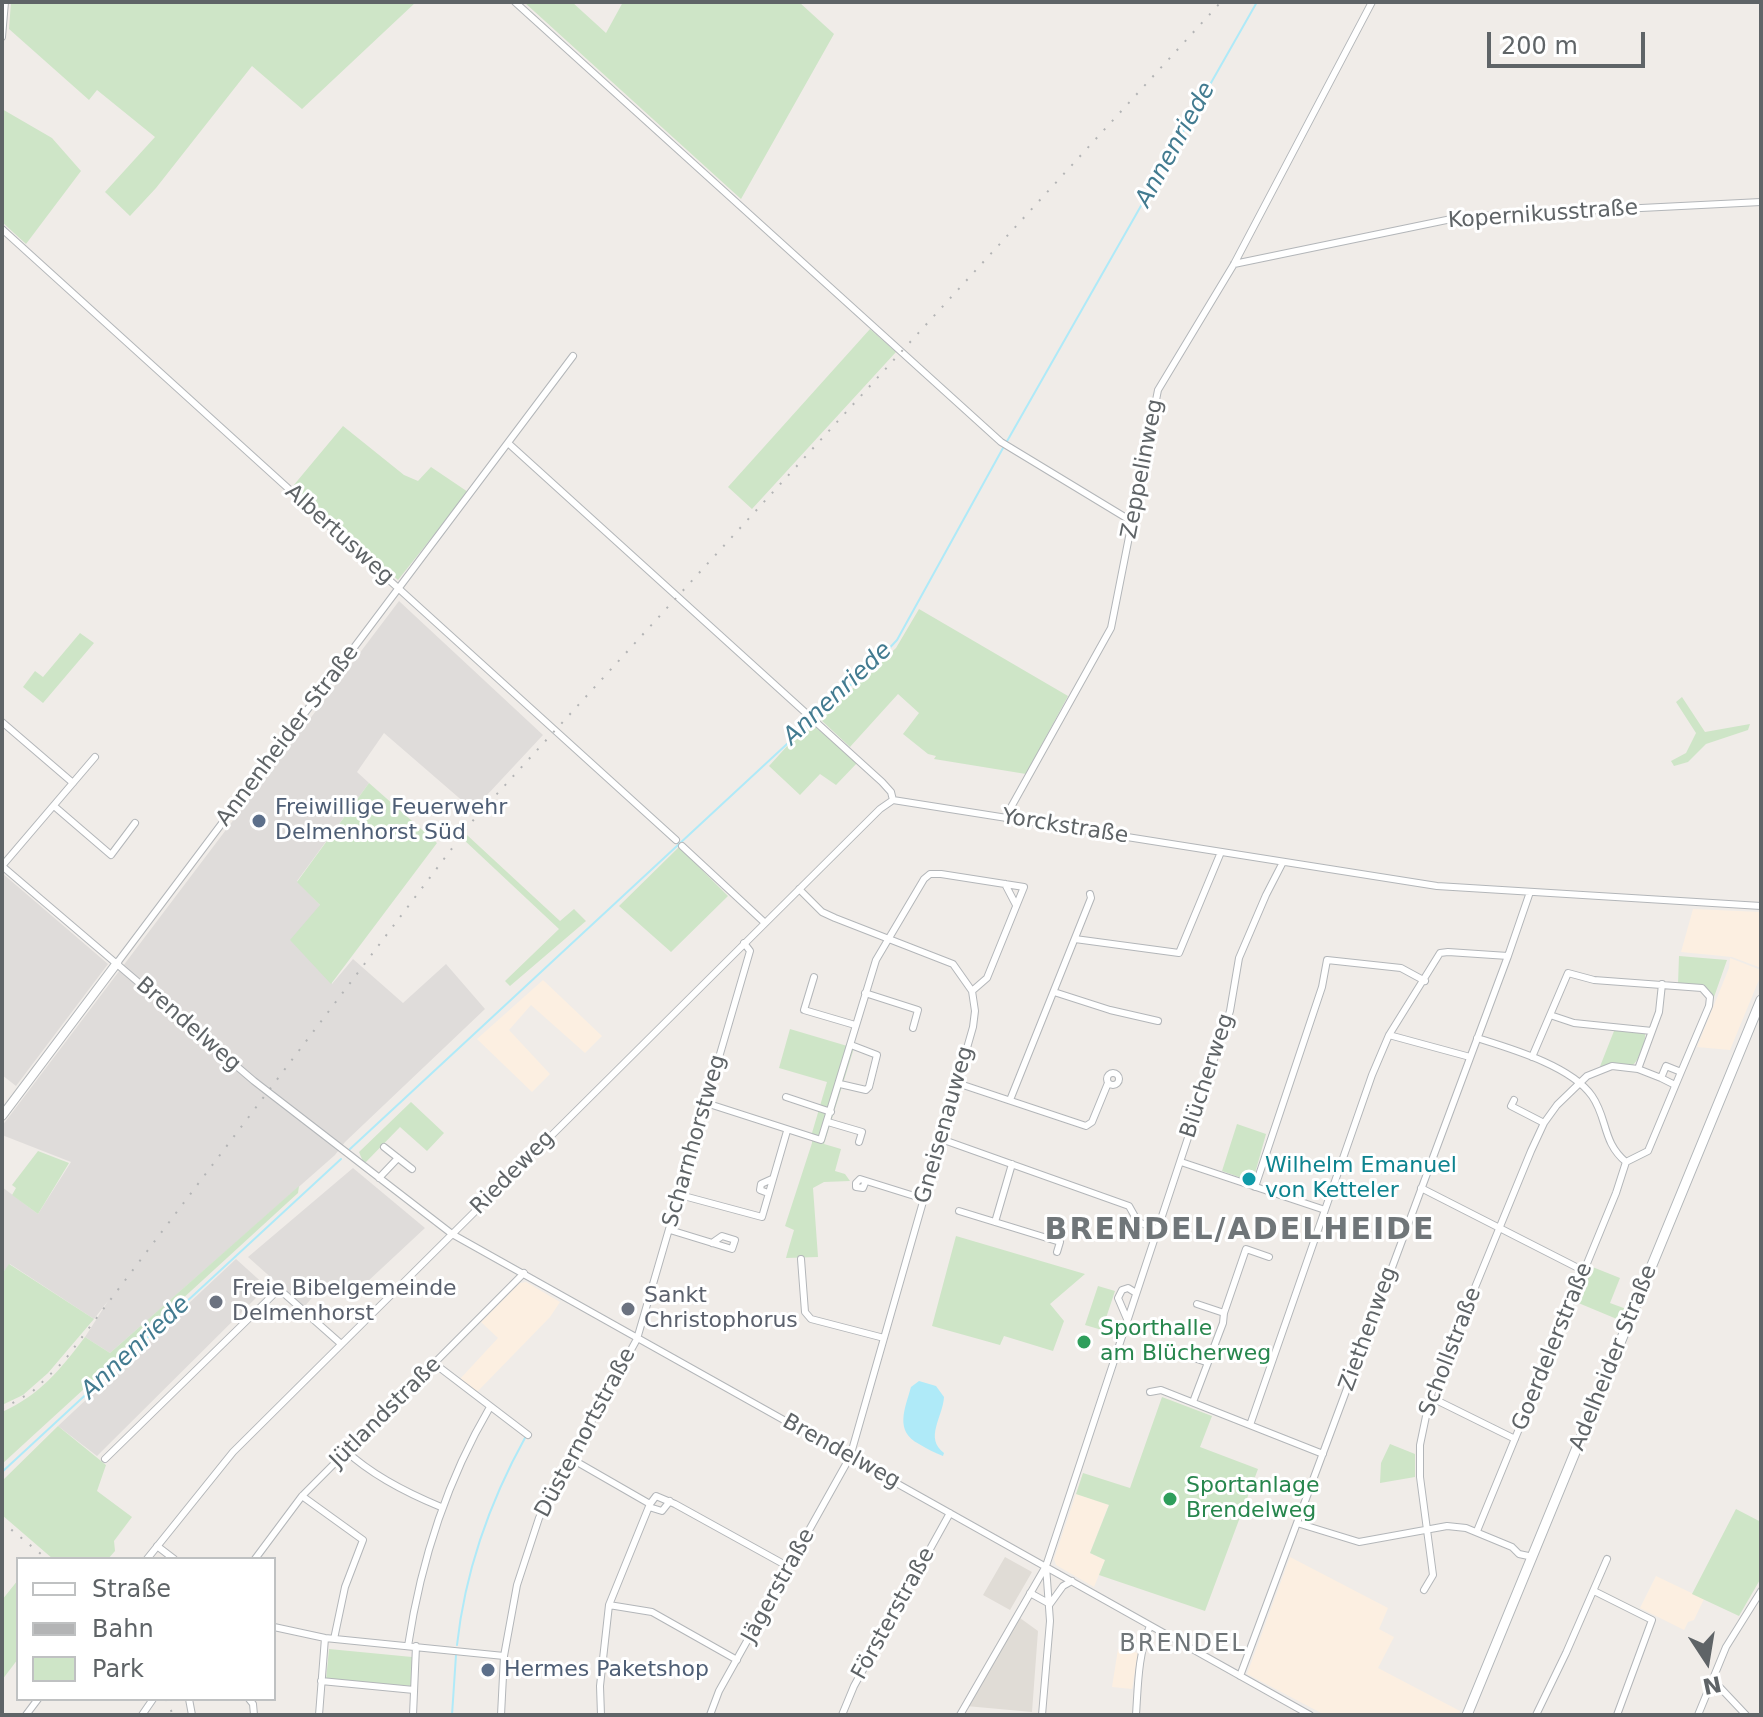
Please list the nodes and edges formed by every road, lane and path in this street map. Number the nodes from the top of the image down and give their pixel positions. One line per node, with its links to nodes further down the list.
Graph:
1 (5, 2): 4 (street)
2 (515, 2): 10 (street)
3 (1372, 2): 7 (street, Zeppelinweg)
4 (2, 37)
5 (1761, 202): 7 (street, Kopernikusstraße)
6 (2, 229): 11 (street, Albertusweg)
7 (1234, 264): 10 (street, Zeppelinweg)
8 (573, 356): 9 (street, Annenheider Straße)
9 (508, 443): 11 (street, Annenheider Straße); 15 (street)
10 (1133, 522): 17 (street, Zeppelinweg)
11 (399, 588): 28 (street, Albertusweg); 33 (street, Annenheider Straße)
12 (2, 722): 14 (street)
13 (95, 757): 14 (street)
14 (73, 783): 16 (street)
15 (893, 800): 17 (street, Yorckstraße); 23 (street, Riedeweg)
16 (54, 806): 18 (street); 21 (street)
17 (1005, 818): 19 (street, Yorckstraße)
18 (135, 823)
19 (1221, 852): 20 (street, Yorckstraße); 30 (street)
20 (1283, 862): 24 (street, Yorckstraße); 72 (street, Blücherweg)
21 (2, 866): 33 (street, Brendelweg)
22 (1005, 884): 26 (street); 26 (street); 29 (street)
23 (799, 889): 28 (street, Riedeweg); 29 (street)
24 (1530, 892): 27 (street, Yorckstraße); 32 (street, Ziethenweg)
25 (1090, 894): 30 (street)
26 (1016, 905): 37 (street)
27 (1761, 906)
28 (765, 923): 31 (street, Riedeweg)
29 (889, 939): 37 (street); 39 (street)
30 (1075, 939): 38 (street)
31 (744, 943): 61 (street, Scharnhorstweg); 88 (street, Riedeweg)
32 (1508, 956): 35 (street); 47 (street, Ziethenweg)
33 (117, 963): 64 (street, Annenheider Straße); 76 (street, Brendelweg)
34 (814, 977): 43 (street)
35 (1425, 981): 46 (street); 78 (street)
36 (1662, 984): 41 (street); 45 (street); 52 (street)
37 (972, 991): 54 (street, Gneisenauweg)
38 (1054, 992): 42 (street); 60 (street)
39 (865, 993): 43 (street); 44 (street)
40 (1761, 1000): 126 (main road, Adelheider Straße)
41 (1550, 1015): 45 (street); 50 (street)
42 (1158, 1021)
43 (855, 1025): 48 (street)
44 (913, 1028)
45 (1652, 1031): 51 (street)
46 (1389, 1035): 49 (street); 82 (street)
47 (1477, 1038): 49 (street, Ziethenweg); 50 (street)
48 (851, 1045): 57 (street); 57 (street)
49 (1470, 1057): 79 (street, Ziethenweg)
50 (1532, 1057): 56 (street)
51 (1638, 1069): 53 (street); 56 (street)
52 (1681, 1072): 53 (street); 58 (street)
53 (1661, 1078): 58 (street)
54 (957, 1083): 60 (street); 68 (street, Gneisenauweg)
55 (1108, 1083): 60 (street)
56 (1577, 1083): 66 (street, Schollstraße); 73 (street)
57 (840, 1084): 63 (street)
58 (1675, 1085): 73 (street)
59 (786, 1097): 63 (street)
60 (1010, 1100)
61 (706, 1103): 67 (street); 80 (street, Scharnhorstweg)
62 (1511, 1106): 66 (street)
63 (831, 1112): 65 (street)
64 (2, 1116)
65 (828, 1122): 67 (street); 69 (street)
66 (1544, 1123): 85 (street, Schollstraße)
67 (787, 1131): 80 (street)
68 (941, 1139): 74 (street); 81 (street, Gneisenauweg)
69 (859, 1142)
70 (384, 1147): 71 (street)
71 (398, 1158): 75 (street); 76 (street)
72 (1181, 1162): 78 (street); 86 (street, Blücherweg)
73 (1626, 1162): 93 (street, Goerdelerstraße)
74 (1012, 1164): 84 (street); 86 (street)
75 (412, 1169)
76 (379, 1178): 88 (street, Brendelweg)
77 (865, 1183): 81 (street)
78 (1255, 1187): 82 (street)
79 (1421, 1188): 85 (street); 113 (street, Ziethenweg)
80 (680, 1195): 87 (street, Scharnhorstweg)
81 (924, 1199): 99 (street, Gneisenauweg)
82 (1325, 1210): 109 (street)
83 (959, 1211): 84 (street)
84 (995, 1222): 90 (street)
85 (1501, 1228): 93 (street); 106 (street, Schollstraße)
86 (1157, 1229): 95 (street, Blücherweg)
87 (670, 1230): 89 (street); 100 (street, Scharnhorstweg)
88 (452, 1234): 94 (street, Brendelweg); 101 (street, Riedeweg)
89 (712, 1243)
90 (1057, 1252)
91 (1269, 1257): 97 (street)
92 (801, 1259): 99 (street)
93 (1584, 1271): 111 (street, Goerdelerstraße)
94 (524, 1273): 100 (street, Brendelweg); 104 (street, Jütlandstraße)
95 (1136, 1293): 98 (street, Blücherweg); 98 (street, Blücherweg)
96 (1197, 1304): 97 (street)
97 (1224, 1313): 103 (street)
98 (1127, 1319): 131 (street, Blücherweg)
99 (884, 1338): 114 (street, Gneisenauweg)
100 (637, 1339): 114 (street, Brendelweg); 115 (street, Düsternortstraße)
101 (340, 1343): 116 (street); 125 (street, Riedeweg)
102 (1182, 1354): 103 (street)
103 (1206, 1362): 107 (street)
104 (435, 1364): 108 (street); 112 (street, Jütlandstraße)
105 (1150, 1392): 107 (street)
106 (1430, 1397): 111 (street); 123 (street, Schollstraße)
107 (1193, 1402): 109 (street)
108 (490, 1407): 110 (street); 120 (street)
109 (1250, 1425): 113 (street)
110 (528, 1435)
111 (1515, 1439): 124 (street, Goerdelerstraße)
112 (346, 1451): 117 (street, Jütlandstraße); 120 (street)
113 (1323, 1454): 122 (street, Ziethenweg)
114 (850, 1457): 121 (street, Brendelweg); 132 (street, Jägerstraße)
115 (570, 1458): 119 (street); 145 (street, Düsternortstraße)
116 (105, 1459)
117 (302, 1496): 129 (street, Jütlandstraße); 143 (street)
118 (670, 1501): 119 (street); 119 (street); 132 (street)
119 (650, 1505): 139 (street)
120 (441, 1507): 144 (street)
121 (950, 1513): 131 (street, Brendelweg); 159 (street, Försterstraße)
122 (1297, 1523): 123 (street); 147 (street, Ziethenweg)
123 (1424, 1530): 124 (street); 134 (street, Schollstraße)
124 (1477, 1531): 126 (street)
125 (157, 1546): 127 (street, Riedeweg); 128 (street)
126 (1529, 1556): 152 (main road, Adelheider Straße)
127 (149, 1557)
128 (171, 1557)
129 (256, 1557)
130 (1607, 1559): 135 (street)
131 (1046, 1566): 133 (street, Brendelweg); 137 (street); 138 (street)
132 (789, 1567): 146 (street, Jägerstraße)
133 (1072, 1581): 138 (street); 140 (street, Brendelweg)
134 (1424, 1590)
135 (1594, 1591): 164 (street); 165 (street)
136 (1761, 1591): 148 (street)
137 (1030, 1593): 138 (street); 160 (street)
138 (1050, 1604): 161 (street)
139 (609, 1605): 146 (street); 157 (street)
140 (1150, 1626): 147 (street, Brendelweg); 162 (street)
141 (276, 1627): 142 (street)
142 (325, 1638): 143 (street); 149 (street)
143 (334, 1639): 144 (street)
144 (412, 1646): 145 (street); 150 (street)
145 (504, 1656): 156 (street, Düsternortstraße)
146 (737, 1660): 158 (street, Jägerstraße)
147 (1240, 1676): 163 (street, Brendelweg)
148 (1712, 1679): 166 (street); 167 (street)
149 (321, 1681): 150 (street); 154 (street)
150 (414, 1690): 155 (street)
151 (251, 1702): 153 (street)
152 (1472, 1713)
153 (254, 1715)
154 (319, 1715)
155 (413, 1715)
156 (501, 1715)
157 (601, 1715)
158 (710, 1715)
159 (842, 1715)
160 (960, 1715)
161 (1042, 1715)
162 (1136, 1715)
163 (1310, 1715)
164 (1536, 1715)
165 (1617, 1715)
166 (1698, 1715)
167 (1746, 1715)

